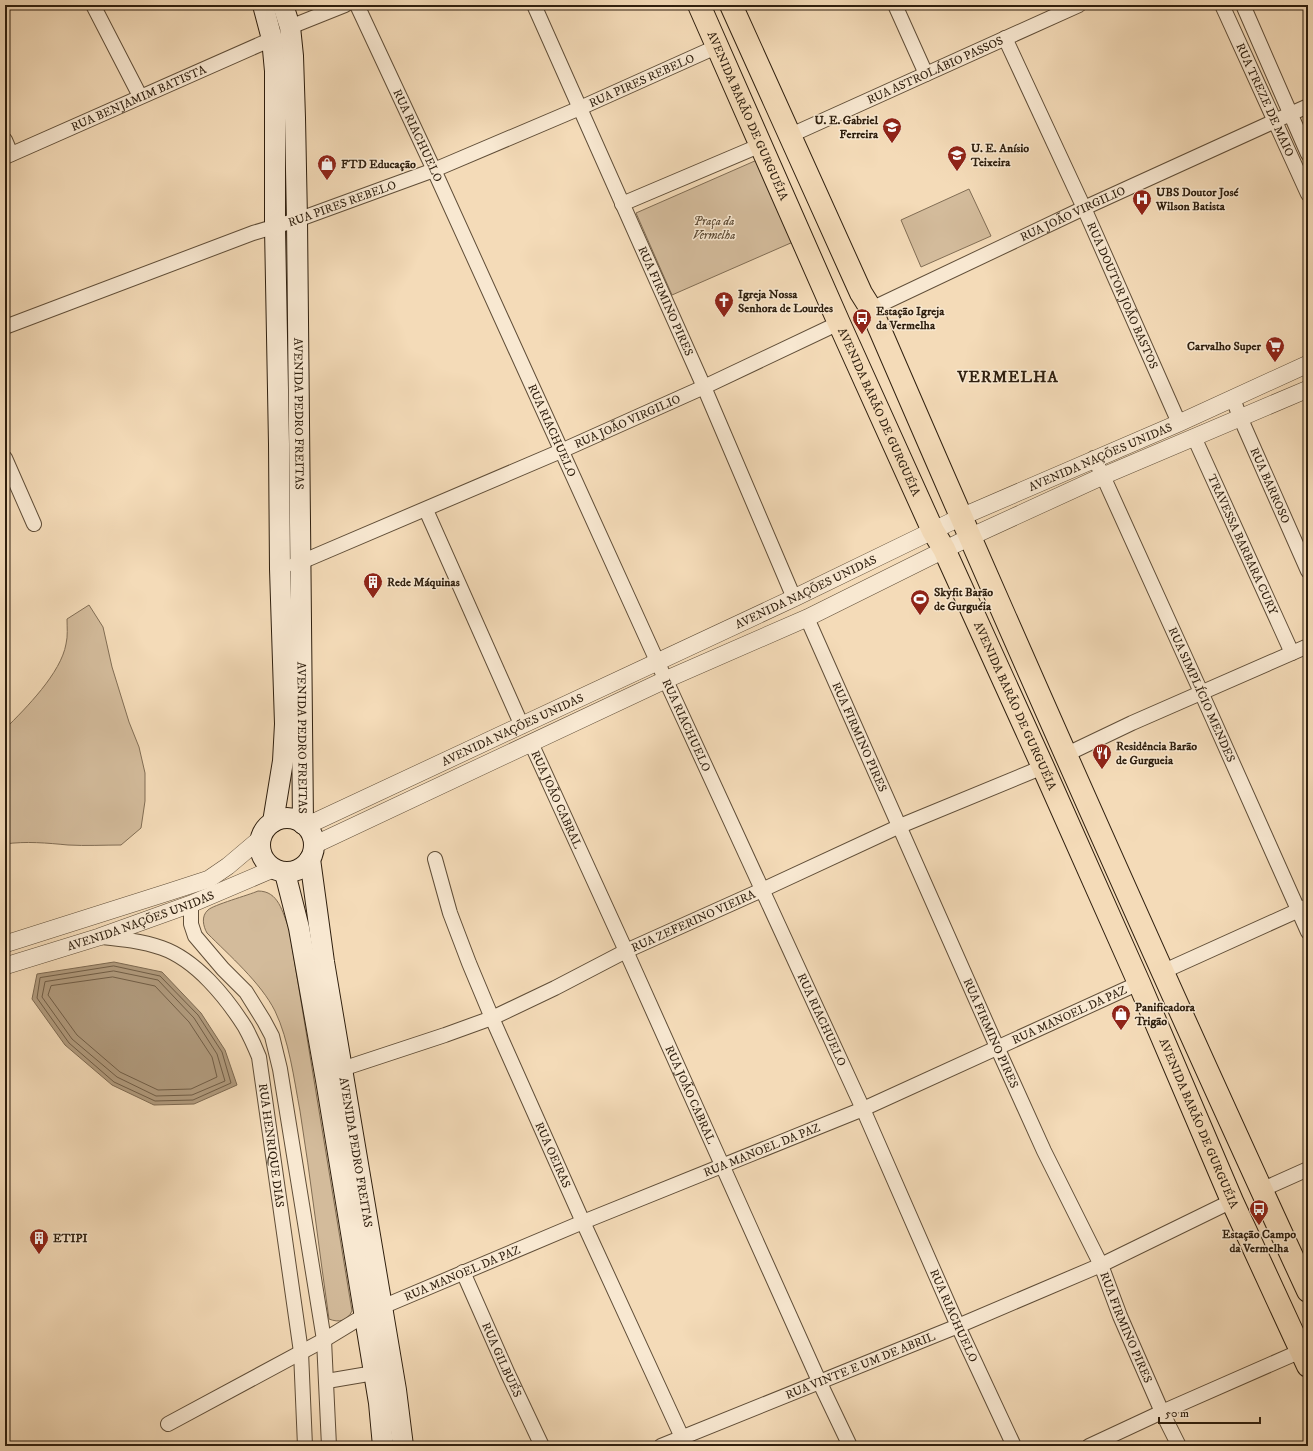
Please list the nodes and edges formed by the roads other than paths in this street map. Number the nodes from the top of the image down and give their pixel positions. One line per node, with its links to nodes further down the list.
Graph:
1 (93, 5): 18 (street)
2 (263, 5): 15 (main road, AVENIDA PEDRO FREITAS)
3 (283, 5): 13 (main road, AVENIDA PEDRO FREITAS)
4 (345, 5): 13 (street)
5 (357, 5): 28 (street, RUA RIACHUELO)
6 (534, 5): 20 (street, RUA FIRMINO PIRES)
7 (698, 5): 16 (main road, AVENIDA BARÃO DE GURGUÉIA)
8 (731, 5): 23 (main road)
9 (894, 5): 17 (street)
10 (1222, 5): 22 (street, RUA TREZE DE MAIO)
11 (1243, 5): 21 (street, RUA TREZE DE MAIO)
12 (1070, 7): 14 (street, RUA ASTROLÁBIO PASSOS)
13 (290, 27): 32 (main road, AVENIDA PEDRO FREITAS)
14 (1004, 38): 17 (street, RUA ASTROLÁBIO PASSOS); 31 (street, RUA DOUTOR JOÃO BASTOS)
15 (272, 39): 18 (street, RUA BENJAMIM BATISTA); 33 (main road, AVENIDA PEDRO FREITAS)
16 (716, 47): 20 (street, RUA PIRES REBELO); 25 (main road, AVENIDA BARÃO DE GURGUÉIA)
17 (926, 74): 23 (street, RUA ASTROLÁBIO PASSOS)
18 (140, 96): 27 (street, RUA BENJAMIM BATISTA)
19 (1308, 106): 21 (street, RUA JOÃO VIRGILIO)
20 (580, 108): 28 (street, RUA PIRES REBELO); 30 (street, RUA FIRMINO PIRES)
21 (1290, 114): 22 (street, RUA JOÃO VIRGILIO); 26 (street, RUA TREZE DE MAIO)
22 (1275, 120): 29 (street, RUA TREZE DE MAIO); 31 (street, RUA JOÃO VIRGILIO)
23 (791, 135): 34 (main road)
24 (5, 140): 27 (street)
25 (761, 145): 30 (street); 35 (main road, AVENIDA BARÃO DE GURGUÉIA)
26 (1308, 154)
27 (8, 156)
28 (434, 170): 32 (street, RUA PIRES REBELO); 44 (street, RUA RIACHUELO)
29 (1308, 194)
30 (622, 204): 38 (street, RUA FIRMINO PIRES)
31 (1084, 208): 34 (street, RUA JOÃO VIRGILIO); 42 (street, RUA DOUTOR JOÃO BASTOS)
32 (297, 220): 33 (street, RUA PIRES REBELO); 54 (main road, AVENIDA PEDRO FREITAS)
33 (275, 228): 36 (street, RUA PIRES REBELO); 55 (main road, AVENIDA PEDRO FREITAS)
34 (871, 309): 49 (main road)
35 (839, 323): 38 (street, RUA JOÃO VIRGILIO); 51 (main road, AVENIDA BARÃO DE GURGUÉIA)
36 (5, 327)
37 (1308, 364): 40 (street, AVENIDA NAÇÕES UNIDAS)
38 (704, 387): 44 (street, RUA JOÃO VIRGILIO); 57 (street, RUA FIRMINO PIRES)
39 (1308, 389): 41 (street, AVENIDA NAÇÕES UNIDAS)
40 (1233, 399): 41 (street, RUA BARROSO); 42 (street, AVENIDA NAÇÕES UNIDAS)
41 (1240, 417): 43 (street, AVENIDA NAÇÕES UNIDAS); 56 (street, RUA BARROSO)
42 (1180, 423): 46 (street, AVENIDA NAÇÕES UNIDAS)
43 (1194, 437): 47 (street, AVENIDA NAÇÕES UNIDAS); 60 (street, TRAVESSA BARBARA CURY)
44 (561, 451): 48 (street, RUA JOÃO VIRGILIO); 61 (street, RUA RIACHUELO)
45 (5, 458): 50 (street)
46 (1094, 458): 47 (street, RUA SIMPLÍCIO MENDES); 49 (street, AVENIDA NAÇÕES UNIDAS)
47 (1103, 476): 52 (street, AVENIDA NAÇÕES UNIDAS); 63 (street, RUA SIMPLÍCIO MENDES)
48 (426, 510): 54 (street, RUA JOÃO VIRGILIO); 64 (street)
49 (961, 517): 51 (street, AVENIDA NAÇÕES UNIDAS); 52 (main road)
50 (34, 524)
51 (933, 530): 53 (main road, AVENIDA BARÃO DE GURGUÉIA); 57 (street, AVENIDA NAÇÕES UNIDAS)
52 (970, 537): 53 (street, AVENIDA NAÇÕES UNIDAS); 66 (main road)
53 (944, 549): 58 (street, AVENIDA NAÇÕES UNIDAS); 67 (main road, AVENIDA BARÃO DE GURGUÉIA)
54 (301, 563): 55 (street, RUA JOÃO VIRGILIO); 69 (main road, AVENIDA PEDRO FREITAS)
55 (280, 569): 68 (main road, AVENIDA PEDRO FREITAS)
56 (1308, 571)
57 (794, 598): 61 (street, AVENIDA NAÇÕES UNIDAS)
58 (807, 618): 62 (street, AVENIDA NAÇÕES UNIDAS); 70 (street, RUA FIRMINO PIRES)
59 (1308, 646): 60 (street)
60 (1292, 653): 63 (street)
61 (656, 661): 62 (street, RUA RIACHUELO); 64 (street, AVENIDA NAÇÕES UNIDAS)
62 (665, 680): 65 (street, AVENIDA NAÇÕES UNIDAS); 75 (street, RUA RIACHUELO)
63 (1201, 692): 66 (street); 77 (street, RUA SIMPLÍCIO MENDES)
64 (522, 726): 69 (street, AVENIDA NAÇÕES UNIDAS)
65 (531, 743): 72 (street, AVENIDA NAÇÕES UNIDAS); 81 (street, RUA JOÃO CABRAL)
66 (1065, 755): 83 (main road)
67 (1043, 767): 70 (street, RUA ZEFERINO VIEIRA); 84 (main road, AVENIDA BARÃO DE GURGUÉIA)
68 (273, 822): 69 (main road); 71 (main road)
69 (305, 825): 72 (main road)
70 (900, 826): 75 (street, RUA ZEFERINO VIEIRA); 86 (street, RUA FIRMINO PIRES)
71 (261, 838): 74 (main road); 80 (street, AVENIDA NAÇÕES UNIDAS)
72 (312, 852): 74 (main road); 87 (main road, AVENIDA PEDRO FREITAS)
73 (435, 859): 85 (street, RUA OEIRAS)
74 (279, 871): 76 (street, AVENIDA NAÇÕES UNIDAS); 99 (main road, AVENIDA PEDRO FREITAS)
75 (762, 890): 81 (street, RUA ZEFERINO VIEIRA); 89 (street, RUA RIACHUELO)
76 (192, 904): 79 (street, AVENIDA NAÇÕES UNIDAS); 88 (street, RUA HENRIQUE DIAS)
77 (1303, 908): 78 (street, RUA SIMPLÍCIO MENDES); 83 (street)
78 (1308, 932)
79 (99, 936): 82 (street, AVENIDA NAÇÕES UNIDAS); 90 (street, RUA HENRIQUE DIAS)
80 (5, 944)
81 (626, 951): 85 (street, RUA ZEFERINO VIEIRA); 91 (street, RUA JOÃO CABRAL)
82 (5, 966)
83 (1162, 972): 93 (main road)
84 (1138, 983): 86 (street, RUA MANOEL DA PAZ); 94 (main road, AVENIDA BARÃO DE GURGUÉIA)
85 (492, 1018): 87 (street, RUA ZEFERINO VIEIRA); 95 (street, RUA OEIRAS)
86 (997, 1047): 89 (street, RUA MANOEL DA PAZ); 96 (street, RUA FIRMINO PIRES)
87 (342, 1069): 99 (main road, AVENIDA PEDRO FREITAS)
88 (287, 1106): 90 (street); 101 (street, RUA HENRIQUE DIAS)
89 (863, 1108): 91 (street, RUA MANOEL DA PAZ); 100 (street, RUA RIACHUELO)
90 (267, 1110): 102 (street, RUA HENRIQUE DIAS)
91 (722, 1166): 95 (street, RUA MANOEL DA PAZ); 106 (street, RUA JOÃO CABRAL)
92 (1308, 1169): 93 (street)
93 (1261, 1190): 98 (main road)
94 (1232, 1201): 96 (street, RUA VINTE E UM DE ABRIL); 103 (main road, AVENIDA BARÃO DE GURGUÉIA)
95 (583, 1222): 97 (street, RUA MANOEL DA PAZ); 109 (street, RUA OEIRAS)
96 (1101, 1265): 100 (street, RUA VINTE E UM DE ABRIL); 107 (street, RUA FIRMINO PIRES)
97 (464, 1272): 99 (street, RUA MANOEL DA PAZ); 114 (street, RUA GILBUÉS)
98 (1308, 1291)
99 (373, 1311): 101 (street, RUA MANOEL DA PAZ); 104 (main road, AVENIDA PEDRO FREITAS); 113 (main road, AVENIDA PEDRO FREITAS)
100 (958, 1326): 106 (street, RUA VINTE E UM DE ABRIL); 117 (street, RUA RIACHUELO)
101 (324, 1340): 102 (street, RUA MANOEL DA PAZ); 105 (street, RUA HENRIQUE DIAS)
102 (301, 1352): 108 (street, RUA MANOEL DA PAZ); 110 (street, RUA HENRIQUE DIAS)
103 (1305, 1358): 107 (street)
104 (374, 1373): 105 (street); 112 (main road, AVENIDA PEDRO FREITAS)
105 (327, 1381): 111 (street, RUA HENRIQUE DIAS)
106 (819, 1381): 109 (street, RUA VINTE E UM DE ABRIL); 116 (street, RUA JOÃO CABRAL)
107 (1162, 1412): 118 (street); 119 (street, RUA FIRMINO PIRES)
108 (168, 1424)
109 (684, 1441): 115 (street, RUA VINTE E UM DE ABRIL)
110 (305, 1446)
111 (329, 1446)
112 (383, 1446)
113 (403, 1446)
114 (542, 1446)
115 (661, 1446)
116 (850, 1446)
117 (1014, 1446)
118 (1089, 1446)
119 (1179, 1446)

